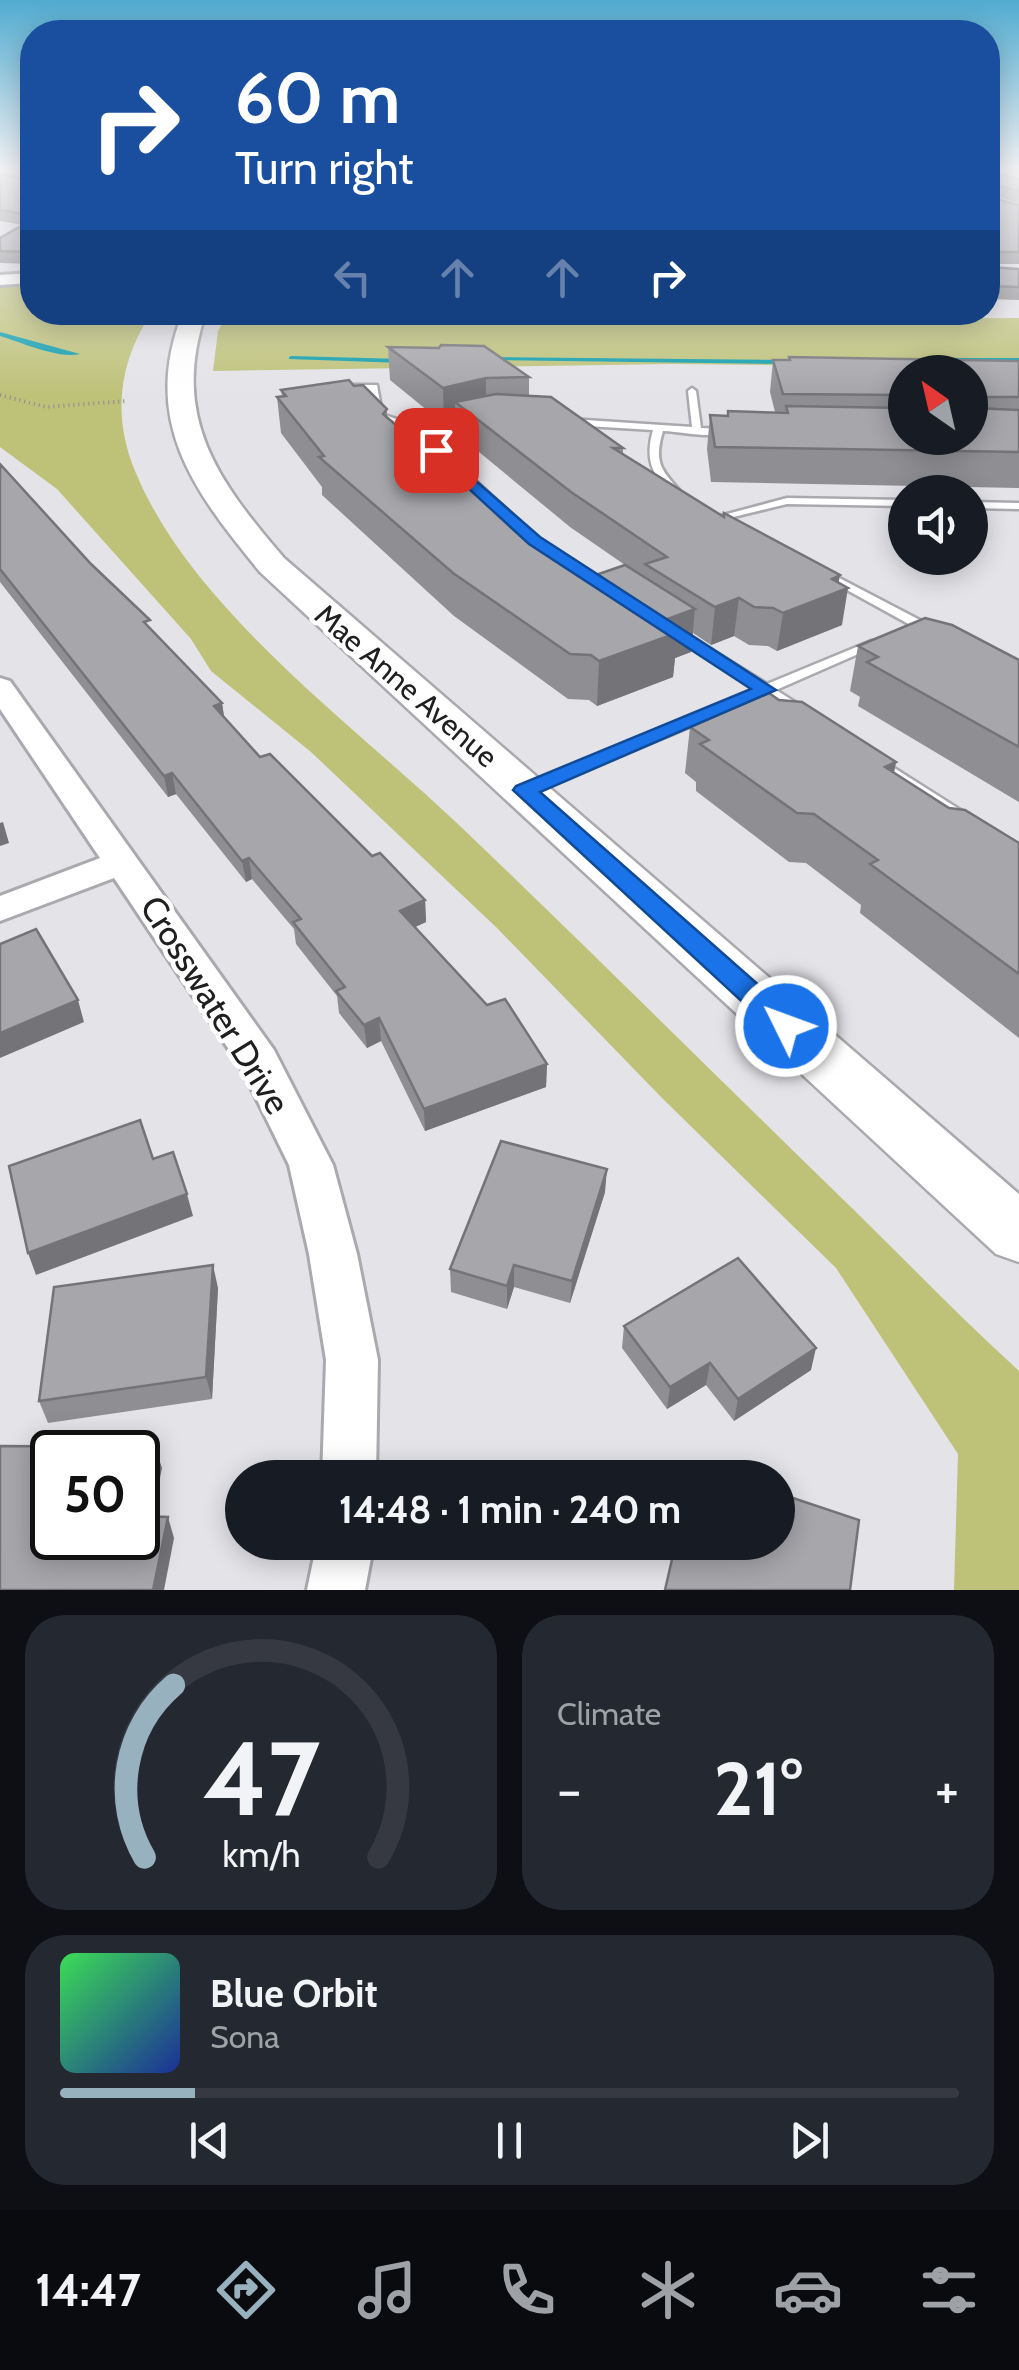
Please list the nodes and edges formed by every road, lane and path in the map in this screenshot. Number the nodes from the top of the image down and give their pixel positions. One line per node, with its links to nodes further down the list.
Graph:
1 (190, 325): 30 (main road, Mae Anne Avenue)
2 (339, 387): 11 (lane)
3 (692, 392): 9 (lane)
4 (0, 395): 5 (path)
5 (127, 400)
6 (486, 420): 11 (lane)
7 (563, 422): 8 (lane)
8 (658, 430): 9 (lane); 12 (lane)
9 (696, 432): 10 (lane)
10 (734, 432)
11 (436, 435): 19 (lane)
12 (690, 499)
13 (888, 503): 17 (lane)
14 (988, 505): 15 (lane)
15 (1019, 506)
16 (705, 508): 17 (lane)
17 (721, 517): 18 (lane)
18 (738, 526)
19 (520, 528)
20 (804, 562): 21 (lane)
21 (920, 626): 23 (lane); 24 (lane)
22 (671, 629): 27 (lane)
23 (903, 633)
24 (937, 634)
25 (886, 640): 27 (lane)
26 (0, 687): 32 (street, Crosswater Drive)
27 (766, 690): 28 (lane); 30 (lane)
28 (814, 720)
29 (861, 751): 31 (lane)
30 (524, 790): 34 (main road, Mae Anne Avenue)
31 (972, 823)
32 (122, 862): 33 (street); 35 (street, Crosswater Drive)
33 (0, 909)
34 (1019, 1234)
35 (350, 1460)
36 (342, 1560): 37 (street)
37 (336, 1590)

